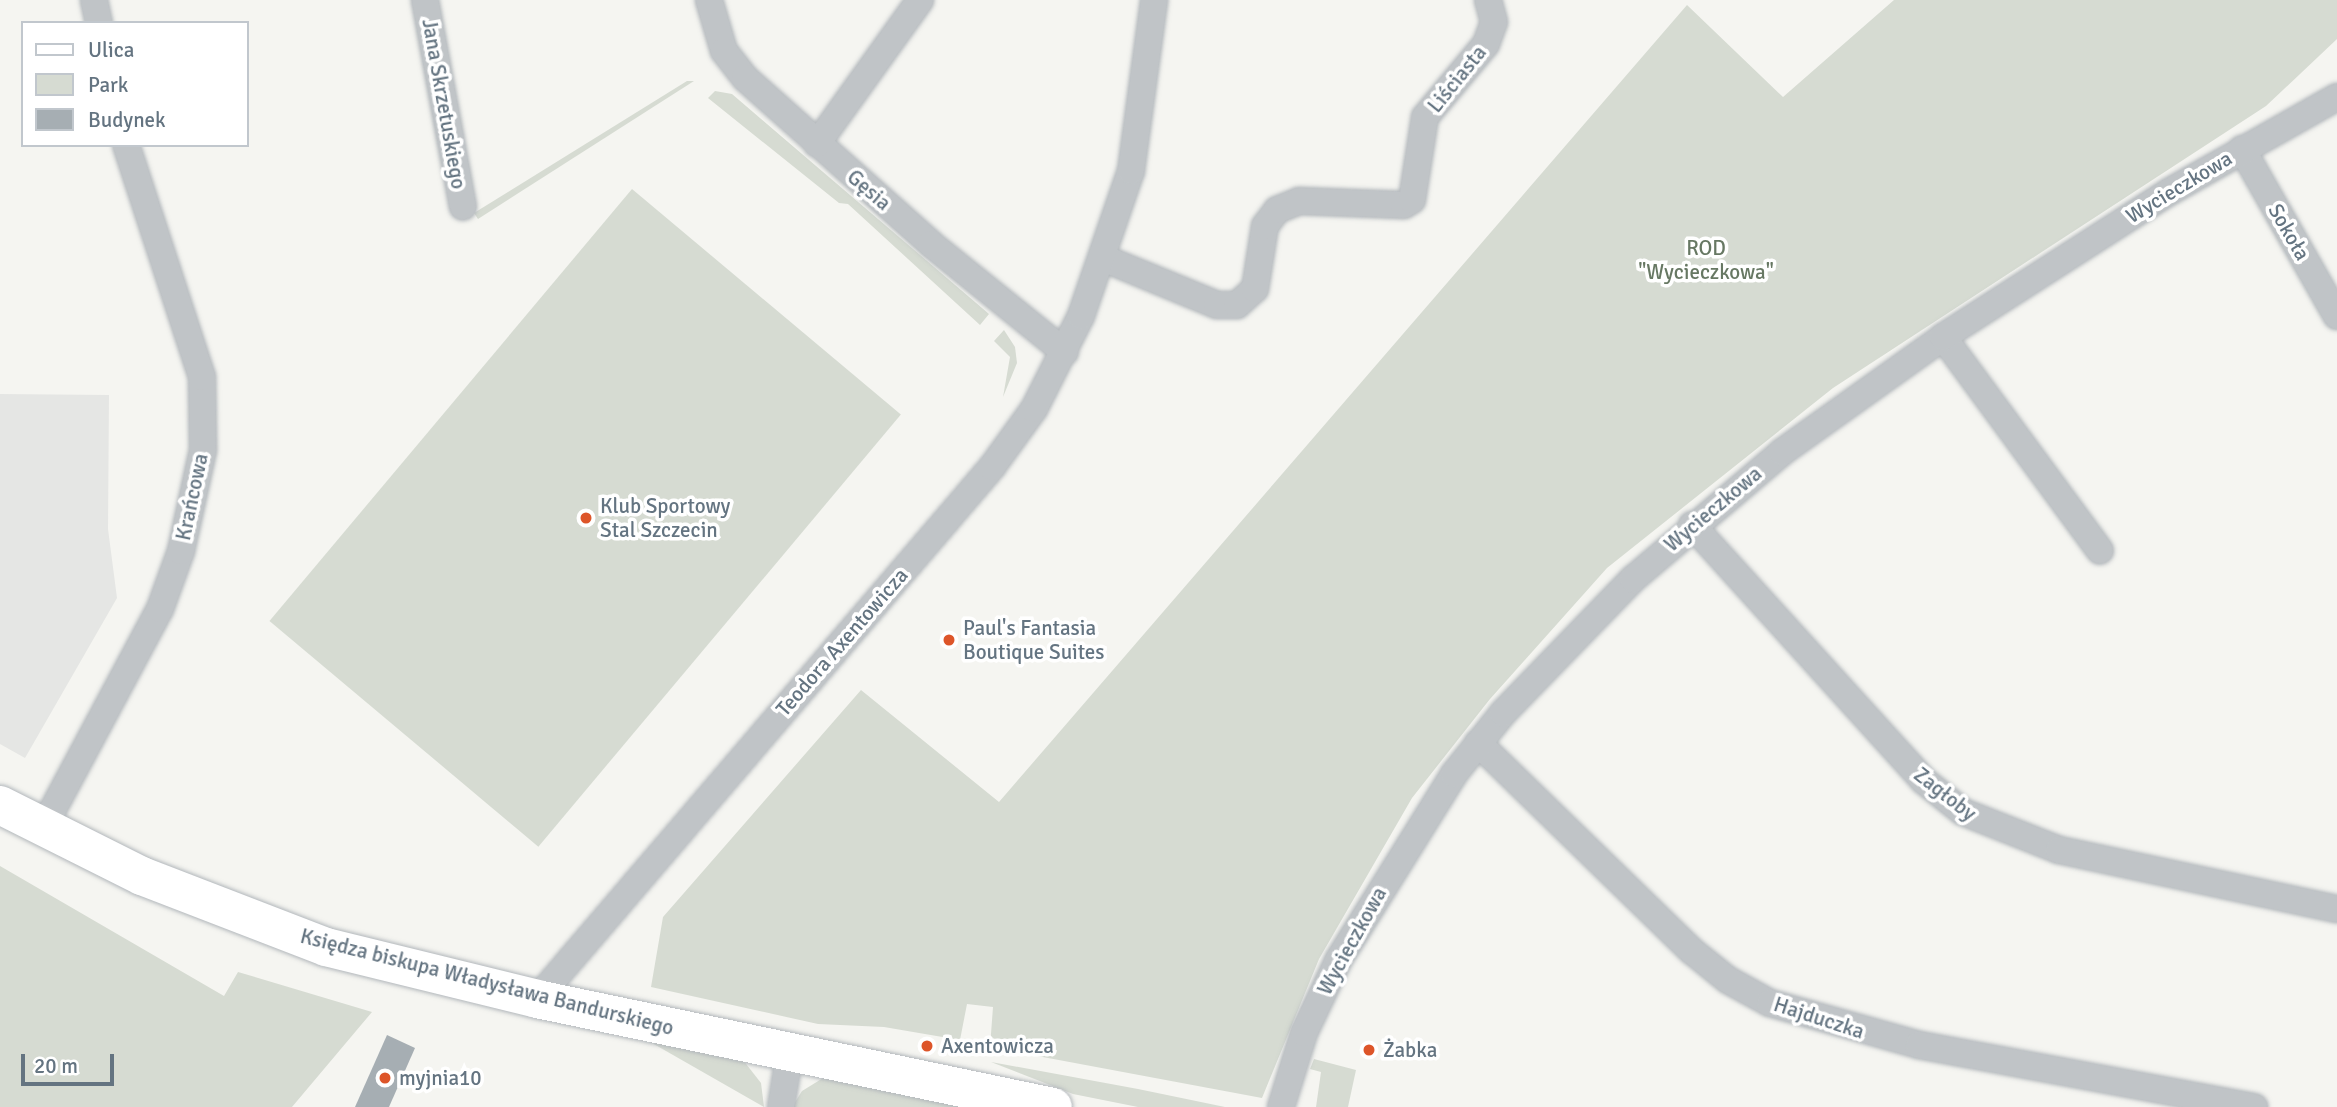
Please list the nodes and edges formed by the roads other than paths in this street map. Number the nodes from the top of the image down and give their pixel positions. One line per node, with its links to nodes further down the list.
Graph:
1 (94, 0): 7 (street)
2 (425, 0): 12 (street, Jana Skrzetuskiego)
3 (709, 0): 9 (street, Gęsia)
4 (920, 0): 9 (street)
5 (1154, 0): 13 (street, Teodora Axentowicza)
6 (1488, 0): 13 (street, Liściasta)
7 (99, 21)
8 (2337, 97): 11 (street, Wycieczkowa)
9 (817, 144): 16 (street, Gęsia)
10 (127, 147): 21 (street, Krańcowa)
11 (2242, 149): 14 (street, Sokoła); 15 (street, Wycieczkowa)
12 (463, 207)
13 (1103, 258): 16 (street, Teodora Axentowicza)
14 (2337, 316)
15 (1944, 337): 17 (street, Wycieczkowa); 18 (street)
16 (1065, 352): 23 (street, Teodora Axentowicza)
17 (1692, 525): 19 (street, Wycieczkowa); 22 (street, Zagłoby)
18 (2100, 551)
19 (1478, 743): 27 (street, Wycieczkowa); 28 (street, Hajduczka)
20 (0, 805): 21 (street, Księdza biskupa Władysława Bandurskiego)
21 (43, 828): 23 (street, Księdza biskupa Władysława Bandurskiego)
22 (2337, 909)
23 (537, 999): 24 (street, Księdza biskupa Władysława Bandurskiego)
24 (790, 1051): 25 (street); 26 (street, Księdza biskupa Władysława Bandurskiego)
25 (781, 1107)
26 (1053, 1107)
27 (1281, 1107)
28 (2254, 1107)

